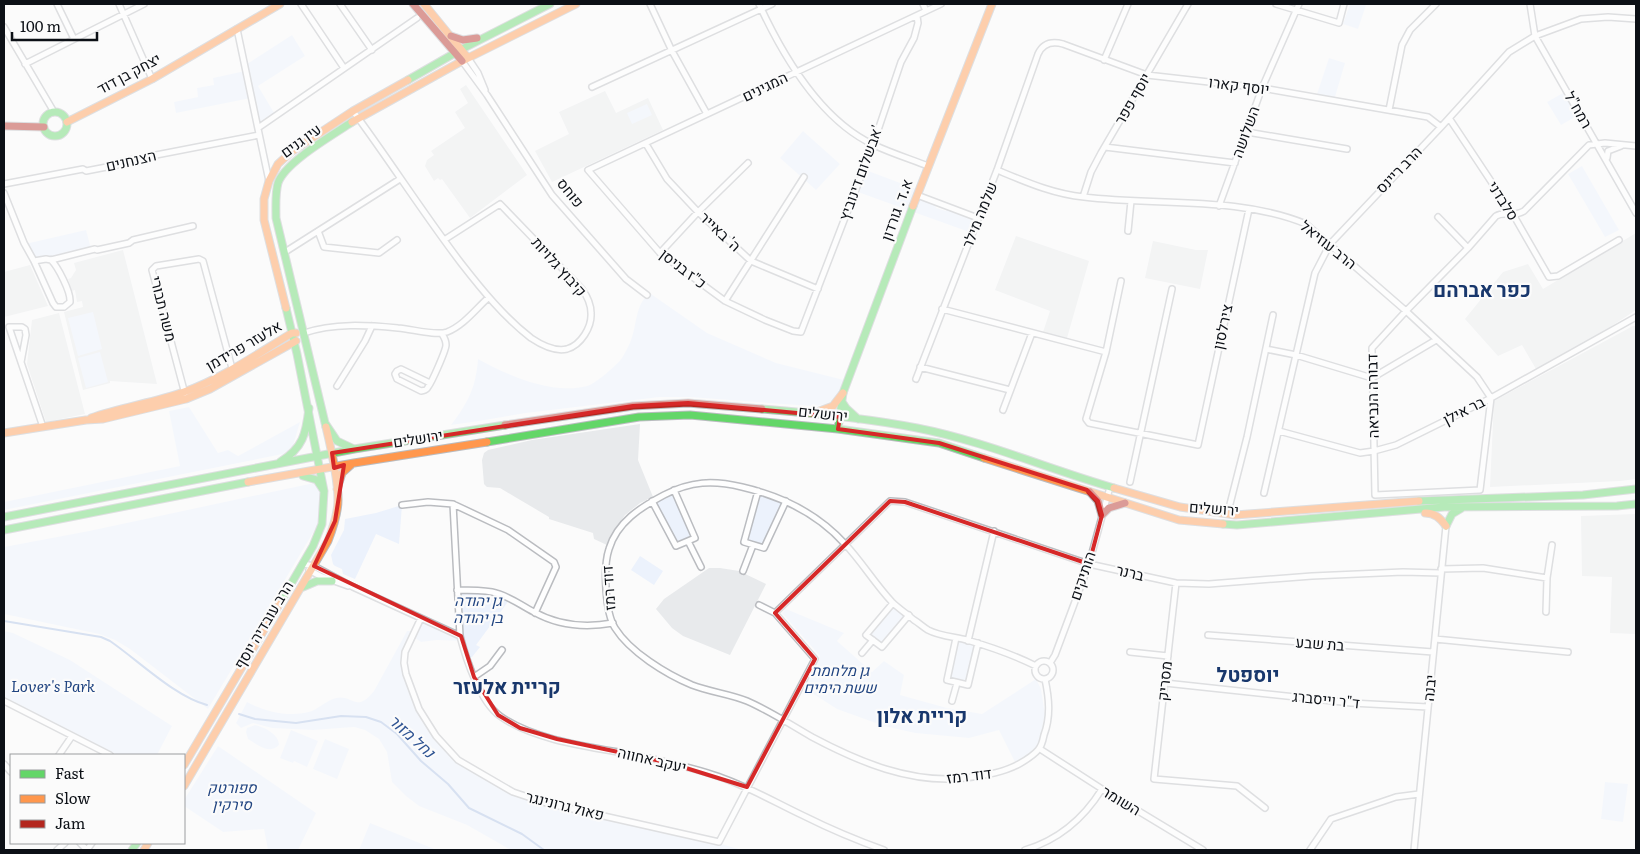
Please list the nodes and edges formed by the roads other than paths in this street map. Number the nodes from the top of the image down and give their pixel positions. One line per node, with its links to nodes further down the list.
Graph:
1 (57, 4): 35 (street)
2 (119, 4): 26 (street)
3 (144, 4): 26 (street)
4 (280, 4): 31 (main road, יצחק בן דוד)
5 (301, 4): 43 (street)
6 (340, 4): 37 (street)
7 (414, 4): 38 (main road)
8 (424, 4): 32 (main road)
9 (550, 4): 33 (main road, עין גנים)
10 (576, 4): 40 (main road, עין גנים)
11 (650, 4): 39 (street)
12 (772, 4): 23 (street)
13 (923, 4): 25 (street)
14 (941, 4): 25 (street, המגינים)
15 (992, 4): 72 (main road, א.ד. גורדון)
16 (1128, 4): 41 (street)
17 (1188, 4): 45 (street, יוסף פפר)
18 (1276, 4): 24 (street)
19 (1299, 4): 24 (street, השלושה)
20 (1344, 4): 24 (street)
21 (1436, 4): 49 (street)
22 (1530, 4): 34 (street, רמח"ל)
23 (761, 6): 39 (street); 44 (street)
24 (1296, 10): 48 (street, השלושה)
25 (926, 11): 27 (street, המגינים)
26 (124, 14): 35 (street); 46 (street)
27 (916, 16): 44 (street, המגינים); 64 (street, אבשלום דינוביץ')
28 (417, 18): 37 (street)
29 (1636, 19): 34 (street, הרב ריינס)
30 (4, 27): 42 (street)
31 (237, 29): 46 (main road, יצחק בן דוד); 59 (street)
32 (450, 35): 33 (main road); 38 (main road)
33 (487, 36): 38 (main road, עין גנים)
34 (1535, 36): 54 (street, הרב ריינס); 62 (street, רמח"ל)
35 (74, 39): 42 (street)
36 (1040, 49): 41 (street, יוסף קארו); 74 (street, שלמה מילר)
37 (372, 50): 43 (street)
38 (459, 51): 40 (main road, פוחס); 50 (main road, עין גנים)
39 (672, 51): 47 (street); 52 (street)
40 (465, 59): 53 (main road, עין גנים); 106 (street, פוחס)
41 (1104, 60): 45 (street, יוסף קארו)
42 (26, 64): 51 (street)
43 (344, 68): 59 (street)
44 (797, 71): 52 (street, המגינים); 64 (street)
45 (1147, 75): 48 (street, יוסף קארו); 67 (street, יוסף פפר)
46 (152, 79): 55 (main road, יצחק בן דוד)
47 (592, 87)
48 (1262, 88): 49 (street, יוסף קארו); 60 (street, השלושה)
49 (1389, 110): 58 (street, יוסף קארו)
50 (353, 111): 53 (street, קיבוץ גלויות); 77 (main road, עין גנים)
51 (54, 112): 55 (main road); 57 (main road)
52 (707, 114): 63 (street, המגינים)
53 (358, 118): 76 (street, קיבוץ גלויות); 98 (main road, עין גנים)
54 (1449, 118): 58 (street, הרב ריינס); 87 (street, סלבדני)
55 (67, 122): 57 (main road)
56 (4, 126): 57 (main road)
57 (44, 127)
58 (1441, 127): 96 (street, הרב ריינס)
59 (258, 128): 61 (street)
60 (1247, 132): 68 (street); 71 (street, השלושה)
61 (259, 135): 77 (street); 78 (street, הצנחנים)
62 (1597, 143): 65 (street); 69 (street, רמח"ל); 87 (street)
63 (646, 144): 73 (street, המגינים); 86 (street, ה' באייר)
64 (873, 145): 72 (street); 104 (street, אבשלום דינוביץ')
65 (1626, 145): 66 (street); 69 (street)
66 (1636, 146)
67 (1105, 147): 71 (street); 81 (street, יוסף פפר)
68 (1348, 149)
69 (1607, 161): 85 (street, רמח"ל)
70 (748, 163): 86 (street)
71 (1234, 163): 83 (street, השלושה)
72 (928, 166): 80 (main road, א.ד. גורדון)
73 (588, 170): 99 (street, כ"ז בניסן)
74 (997, 170): 81 (street, הרב עוזיאל); 89 (street, שלמה מילר)
75 (804, 177): 102 (street)
76 (400, 178): 91 (street); 94 (street, קיבוץ גלויות)
77 (269, 181): 115 (main road, עין גנים)
78 (4, 184)
79 (4, 193): 101 (street)
80 (917, 195): 89 (street); 134 (main road, א.ד. גורדון)
81 (1083, 197): 82 (street, הרב עוזיאל)
82 (1131, 201): 83 (street, הרב עוזיאל); 92 (street)
83 (1219, 206): 84 (street, הרב עוזיאל)
84 (1249, 209): 96 (street, הרב עוזיאל); 148 (street, צירלסון)
85 (1635, 210)
86 (698, 212): 99 (street); 102 (street, ה' באייר)
87 (1514, 216): 95 (street, סלבדני); 97 (street, דבורה הנביאה)
88 (1438, 217): 97 (street)
89 (978, 218): 109 (street, שלמה מילר)
90 (193, 226): 100 (street)
91 (318, 231): 93 (street); 98 (street)
92 (1128, 231)
93 (397, 240)
94 (444, 240): 107 (street, קיבוץ גלויות); 107 (street, קיבוץ גלויות)
95 (1619, 240)
96 (1330, 244): 110 (street, הרב עוזיאל); 125 (street, הרב ריינס)
97 (1468, 248): 110 (street, דבורה הנביאה)
98 (285, 252): 117 (main road, עין גנים)
99 (660, 253): 108 (street, כ"ז בניסן)
100 (51, 260): 101 (street); 101 (street)
101 (34, 261)
102 (751, 261): 104 (street, ה' באייר); 108 (street)
103 (1122, 281): 123 (street)
104 (818, 289): 114 (street, אבשלום דינוביץ')
105 (1172, 289): 148 (street)
106 (647, 295)
107 (488, 298): 118 (street)
108 (725, 301): 114 (street, כ"ז בניסן)
109 (942, 309): 116 (street); 127 (street, שלמה מילר)
110 (1406, 311): 119 (street, הרב עוזיאל); 129 (street, דבורה הנביאה)
111 (1273, 315): 121 (street)
112 (1636, 317): 136 (street, בר אילן)
113 (372, 326): 117 (street); 118 (street); 132 (street)
114 (803, 331)
115 (292, 333): 117 (main road, אלעזר פרידמן); 120 (main road, עין גנים); 128 (main road, אלעזר פרידמן)
116 (1032, 333): 123 (street); 133 (street)
117 (304, 334): 120 (main road, אלעזר פרידמן); 143 (main road, עין גנים)
118 (442, 334): 131 (street)
119 (1436, 340): 129 (street); 136 (street, הרב עוזיאל)
120 (294, 342): 122 (main road, אלעזר פרידמן); 124 (main road, עין גנים)
121 (1266, 349): 125 (street); 172 (street)
122 (278, 351): 124 (main road); 128 (main road, אלעזר פרידמן)
123 (1106, 352): 148 (street)
124 (297, 354): 138 (main road, עין גנים)
125 (1296, 355): 129 (street); 146 (street, הרב ריינס)
126 (21, 362): 126 (street); 144 (street)
127 (920, 366): 130 (street, שלמה מילר); 133 (street)
128 (233, 372): 135 (main road, אלעזר פרידמן); 135 (street, משה תבורי)
129 (1372, 378): 150 (street, דבורה הנביאה)
130 (916, 379)
131 (430, 384): 131 (street)
132 (337, 386)
133 (1010, 390): 139 (street)
134 (844, 393): 137 (main road, א.ד. גורדון); 140 (main road)
135 (185, 396): 144 (main road, אלעזר פרידמן)
136 (1491, 398): 150 (street, בר אילן); 150 (street, דבורה הנביאה)
137 (842, 402): 141 (main road, א.ד. גורדון); 142 (main road)
138 (309, 408): 152 (main road, עין גנים); 154 (main road)
139 (1003, 410)
140 (810, 413): 141 (main road, ירושלים); 149 (main road, ירושלים)
141 (840, 417): 142 (main road, ירושלים); 145 (main road, א.ד. גורדון)
142 (858, 419): 159 (main road, ירושלים)
143 (325, 423): 149 (main road); 151 (main road, עין גנים)
144 (43, 427): 147 (main road, אלעזר פרידמן)
145 (838, 429): 153 (main road, ירושלים); 162 (main road, ירושלים)
146 (1279, 431): 150 (street, בר אילן); 166 (street, הרב ריינס)
147 (4, 433)
148 (1142, 433): 158 (street)
149 (354, 449): 151 (main road, ירושלים)
150 (1374, 451)
151 (332, 453): 152 (main road, ירושלים); 155 (main road, עין גנים)
152 (318, 457): 154 (main road, ירושלים); 156 (main road, עין גנים)
153 (354, 463): 155 (main road, ירושלים); 160 (main road)
154 (274, 466): 180 (main road, ירושלים)
155 (334, 468): 156 (main road, ירושלים); 160 (main road, הרב עובדיה יוסף)
156 (320, 470): 157 (main road, ירושלים); 164 (main road, הרב עובדיה יוסף)
157 (290, 474): 164 (main road); 182 (main road, ירושלים)
158 (1130, 482)
159 (1110, 487): 163 (main road, ירושלים); 167 (street, הותיקים)
160 (338, 489): 191 (main road, הרב עובדיה יוסף)
161 (674, 490): 165 (street, דוד רמז); 168 (street, דוד רמז); 184 (street)
162 (1087, 490): 167 (main road, ירושלים); 178 (main road)
163 (1636, 490)
164 (324, 491): 188 (main road, הרב עובדיה יוסף)
165 (758, 491): 169 (street, דוד רמז); 185 (street)
166 (1264, 493)
167 (1107, 496): 170 (main road, ירושלים); 178 (street, הותיקים)
168 (652, 501): 184 (street); 207 (street, דוד רמז)
169 (786, 502): 185 (street); 186 (street, דוד רמז)
170 (1126, 503): 178 (main road); 179 (main road, ירושלים)
171 (453, 504): 174 (street); 199 (street, יעקב אחווה); 203 (street)
172 (1230, 504)
173 (1636, 504): 175 (main road, ירושלים)
174 (402, 505)
175 (1617, 506): 176 (main road, ירושלים); 177 (main road)
176 (1464, 507): 179 (main road, ירושלים); 181 (main road)
177 (1636, 509)
178 (1102, 515): 189 (street, הותיקים)
179 (1354, 515): 181 (main road)
180 (4, 518)
181 (1446, 526): 193 (street, יבנה)
182 (4, 530)
183 (994, 531): 186 (street, ברנר); 189 (street, ברנר); 213 (street)
184 (688, 541): 190 (street)
185 (753, 545): 192 (street)
186 (846, 545): 200 (street, דוד רמז); 204 (street)
187 (1552, 545): 194 (street)
188 (303, 564): 191 (street); 235 (main road, הרב עובדיה יוסף)
189 (1089, 564): 196 (street, ברנר); 221 (street, הותיקים)
190 (701, 567)
191 (313, 569): 195 (street); 197 (street); 198 (main road, הרב עובדיה יוסף)
192 (743, 570)
193 (1441, 571): 194 (street, ברנר); 196 (street, ברנר); 211 (street, יבנה)
194 (1547, 578): 202 (street)
195 (332, 581): 197 (street); 198 (main road)
196 (1176, 583): 220 (street, מסריק)
197 (353, 587): 206 (street)
198 (301, 589): 236 (main road, הרב עובדיה יוסף)
199 (457, 590): 203 (street); 209 (street, יעקב אחווה)
200 (893, 603): 205 (street, דוד רמז); 212 (street)
201 (759, 605): 204 (street)
202 (1546, 612)
203 (535, 613): 207 (street)
204 (775, 613): 230 (street)
205 (909, 615): 210 (street, דוד רמז); 212 (street)
206 (421, 618): 209 (street); 237 (street, פאול גרונינגר)
207 (613, 623): 230 (street, דוד רמז)
208 (1208, 635): 217 (street, בת שבע)
209 (460, 636): 223 (street, יעקב אחווה)
210 (956, 638): 213 (street, דוד רמז); 225 (street)
211 (1435, 639): 217 (street, יבנה); 218 (street)
212 (873, 640): 219 (street)
213 (968, 641): 214 (street, דוד רמז)
214 (978, 644): 222 (street, דוד רמז); 225 (street)
215 (502, 650): 223 (street)
216 (1130, 652): 220 (street)
217 (1433, 652): 229 (street, יבנה)
218 (1568, 652)
219 (862, 653)
220 (1168, 656): 226 (street, מסריק)
221 (1050, 663): 222 (street); 224 (street)
222 (1036, 666): 224 (street)
223 (474, 677): 237 (street, יעקב אחווה)
224 (1045, 679): 232 (street)
225 (957, 683): 227 (street)
226 (1165, 683): 229 (street, ד"ר וייסברג); 240 (street, מסריק)
227 (952, 701)
228 (4, 702): 231 (street)
229 (1428, 707): 239 (street, יבנה)
230 (784, 720): 232 (street, דוד רמז); 237 (street)
231 (72, 736): 233 (street); 234 (street)
232 (1040, 748): 238 (street, השומר)
233 (60, 754)
234 (108, 754)
235 (185, 763)
236 (185, 784)
237 (747, 787): 241 (street, יעקב אחווה)
238 (1102, 789): 242 (street); 243 (street, השומר)
239 (1420, 794): 244 (street); 245 (street, יבנה)
240 (1265, 808)
241 (884, 850)
242 (1025, 850)
243 (1203, 850)
244 (1310, 850)
245 (1414, 850)

